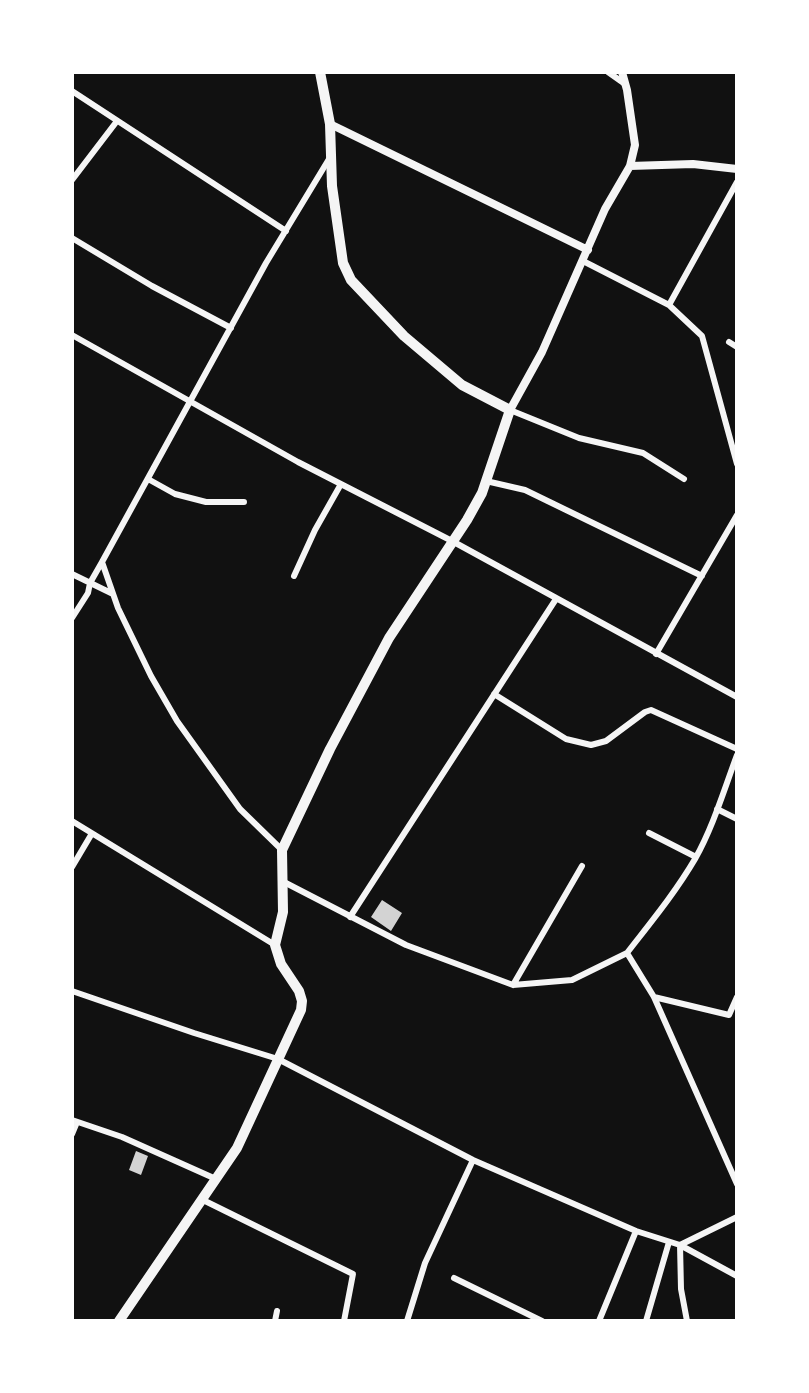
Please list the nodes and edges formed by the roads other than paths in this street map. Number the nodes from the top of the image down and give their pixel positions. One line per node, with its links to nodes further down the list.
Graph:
1 (320, 72): 7 (main road)
2 (608, 72): 4 (street)
3 (622, 72): 4 (street)
4 (625, 84): 9 (street)
5 (72, 91): 6 (street)
6 (117, 121): 11 (street); 14 (street)
7 (330, 124): 8 (main road); 16 (street)
8 (331, 156): 14 (street); 24 (main road)
9 (630, 166): 10 (street); 16 (street)
10 (737, 169)
11 (72, 180)
12 (737, 182): 13 (street)
13 (734, 192): 18 (street)
14 (286, 231): 19 (street)
15 (72, 238): 19 (street)
16 (588, 250): 17 (street)
17 (583, 261): 18 (street); 24 (street)
18 (669, 305): 25 (street)
19 (231, 328): 23 (street)
20 (72, 335): 23 (street)
21 (729, 342): 22 (street)
22 (737, 347)
23 (191, 402): 26 (street); 29 (street)
24 (510, 410): 27 (street); 28 (main road)
25 (737, 464)
26 (148, 479): 30 (street); 33 (street)
27 (684, 479)
28 (486, 480): 32 (main road); 36 (street)
29 (340, 484): 32 (street); 35 (street)
30 (244, 502)
31 (737, 515): 36 (street)
32 (452, 542): 39 (street); 51 (main road)
33 (102, 562): 37 (street); 38 (street)
34 (72, 574): 37 (street)
35 (294, 576)
36 (702, 576): 41 (street)
37 (90, 583): 38 (street); 40 (street)
38 (113, 594): 51 (street)
39 (556, 599): 41 (street); 42 (street)
40 (72, 618)
41 (656, 654): 43 (street)
42 (494, 694): 44 (street); 56 (street)
43 (737, 697)
44 (737, 749)
45 (737, 755): 46 (street)
46 (717, 809): 47 (street); 52 (street)
47 (737, 819)
48 (72, 821): 50 (street)
49 (649, 833): 52 (street)
50 (91, 835): 54 (street); 57 (street)
51 (282, 850): 55 (main road)
52 (696, 857): 58 (street)
53 (582, 866): 59 (street)
54 (72, 867)
55 (282, 881): 56 (street); 57 (main road)
56 (350, 917): 59 (street)
57 (275, 945): 63 (main road)
58 (627, 953): 59 (street); 61 (street)
59 (513, 986)
60 (72, 991): 63 (street)
61 (654, 997): 62 (street); 68 (street)
62 (737, 997)
63 (278, 1059): 66 (street); 67 (main road)
64 (75, 1121): 65 (street); 67 (street)
65 (72, 1134)
66 (473, 1160): 71 (street); 80 (street)
67 (216, 1179): 69 (main road)
68 (737, 1184)
69 (203, 1200): 77 (main road); 79 (street)
70 (737, 1217): 73 (street)
71 (636, 1231): 72 (street); 82 (street)
72 (669, 1242): 73 (street); 83 (street)
73 (680, 1245): 74 (street); 84 (street)
74 (737, 1275)
75 (454, 1278): 81 (street)
76 (277, 1311): 78 (street)
77 (119, 1321)
78 (275, 1321)
79 (344, 1321)
80 (407, 1321)
81 (542, 1321)
82 (599, 1321)
83 (646, 1321)
84 (687, 1321)

